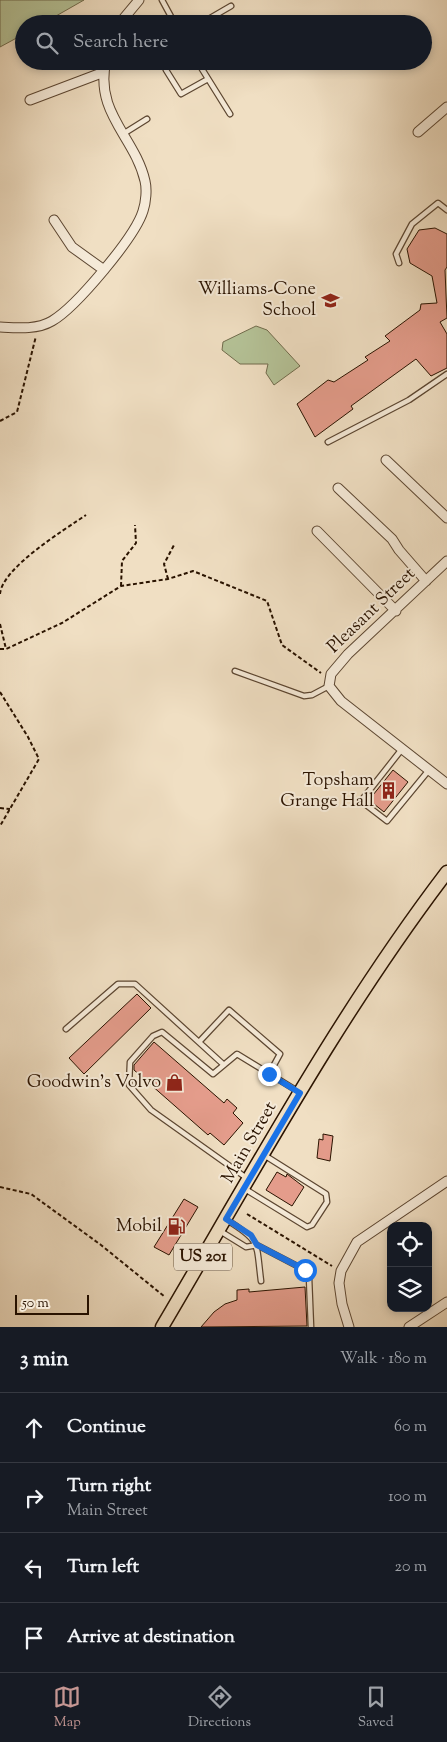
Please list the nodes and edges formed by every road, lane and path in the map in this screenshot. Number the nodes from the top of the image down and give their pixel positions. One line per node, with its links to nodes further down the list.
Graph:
1 (139, 0): 4 (street)
2 (162, 0): 5 (lane)
3 (231, 6): 6 (lane)
4 (126, 15)
5 (170, 15)
6 (216, 15)
7 (166, 70): 10 (lane)
8 (202, 70): 10 (lane)
9 (104, 72): 11 (street); 16 (street)
10 (208, 79): 13 (lane)
11 (30, 100)
12 (447, 107): 15 (street)
13 (230, 114)
14 (147, 119): 16 (lane)
15 (418, 132)
16 (122, 134): 20 (street)
17 (447, 210): 19 (lane)
18 (54, 220): 20 (street)
19 (399, 263)
20 (104, 270): 21 (street)
21 (39, 325): 22 (street); 24 (path)
22 (0, 327)
23 (447, 374): 25 (lane)
24 (0, 421)
25 (328, 442)
26 (386, 460): 29 (street)
27 (338, 488): 35 (street)
28 (86, 515): 37 (path)
29 (447, 518)
30 (135, 525): 36 (path)
31 (317, 531): 38 (street)
32 (174, 545): 34 (path)
33 (447, 561): 35 (street, Pleasant Street)
34 (168, 579): 36 (path); 43 (path)
35 (426, 581): 38 (street, Pleasant Street)
36 (121, 586): 40 (path)
37 (0, 594)
38 (396, 611): 44 (street, Pleasant Street)
39 (0, 624): 40 (path)
40 (6, 649): 41 (path)
41 (0, 650)
42 (235, 671): 44 (lane)
43 (324, 675)
44 (329, 686): 46 (street)
45 (0, 692): 50 (path)
46 (402, 748): 47 (street); 47 (lane)
47 (429, 770): 48 (street)
48 (447, 784)
49 (0, 808): 50 (path)
50 (10, 808): 51 (path)
51 (0, 826)
52 (447, 872): 57 (main road, Main Street / US 201)
53 (66, 1030): 54 (lane)
54 (199, 1042): 55 (lane); 56 (lane)
55 (224, 1065): 56 (lane); 60 (lane)
56 (269, 1074): 57 (lane)
57 (300, 1093): 58 (main road, Main Street / US 201)
58 (264, 1155): 60 (main road, Main Street / US 201); 60 (lane)
59 (447, 1181): 65 (street)
60 (247, 1184): 63 (main road, Main Street / US 201)
61 (0, 1187): 67 (path)
62 (247, 1214): 65 (path)
63 (222, 1225): 64 (lane); 64 (lane); 69 (main road, Main Street / US 201)
64 (257, 1245): 66 (lane); 70 (lane)
65 (341, 1271): 71 (street)
66 (261, 1281)
67 (165, 1297)
68 (447, 1302): 72 (street)
69 (162, 1327)
70 (310, 1327)
71 (349, 1327)
72 (409, 1327)

